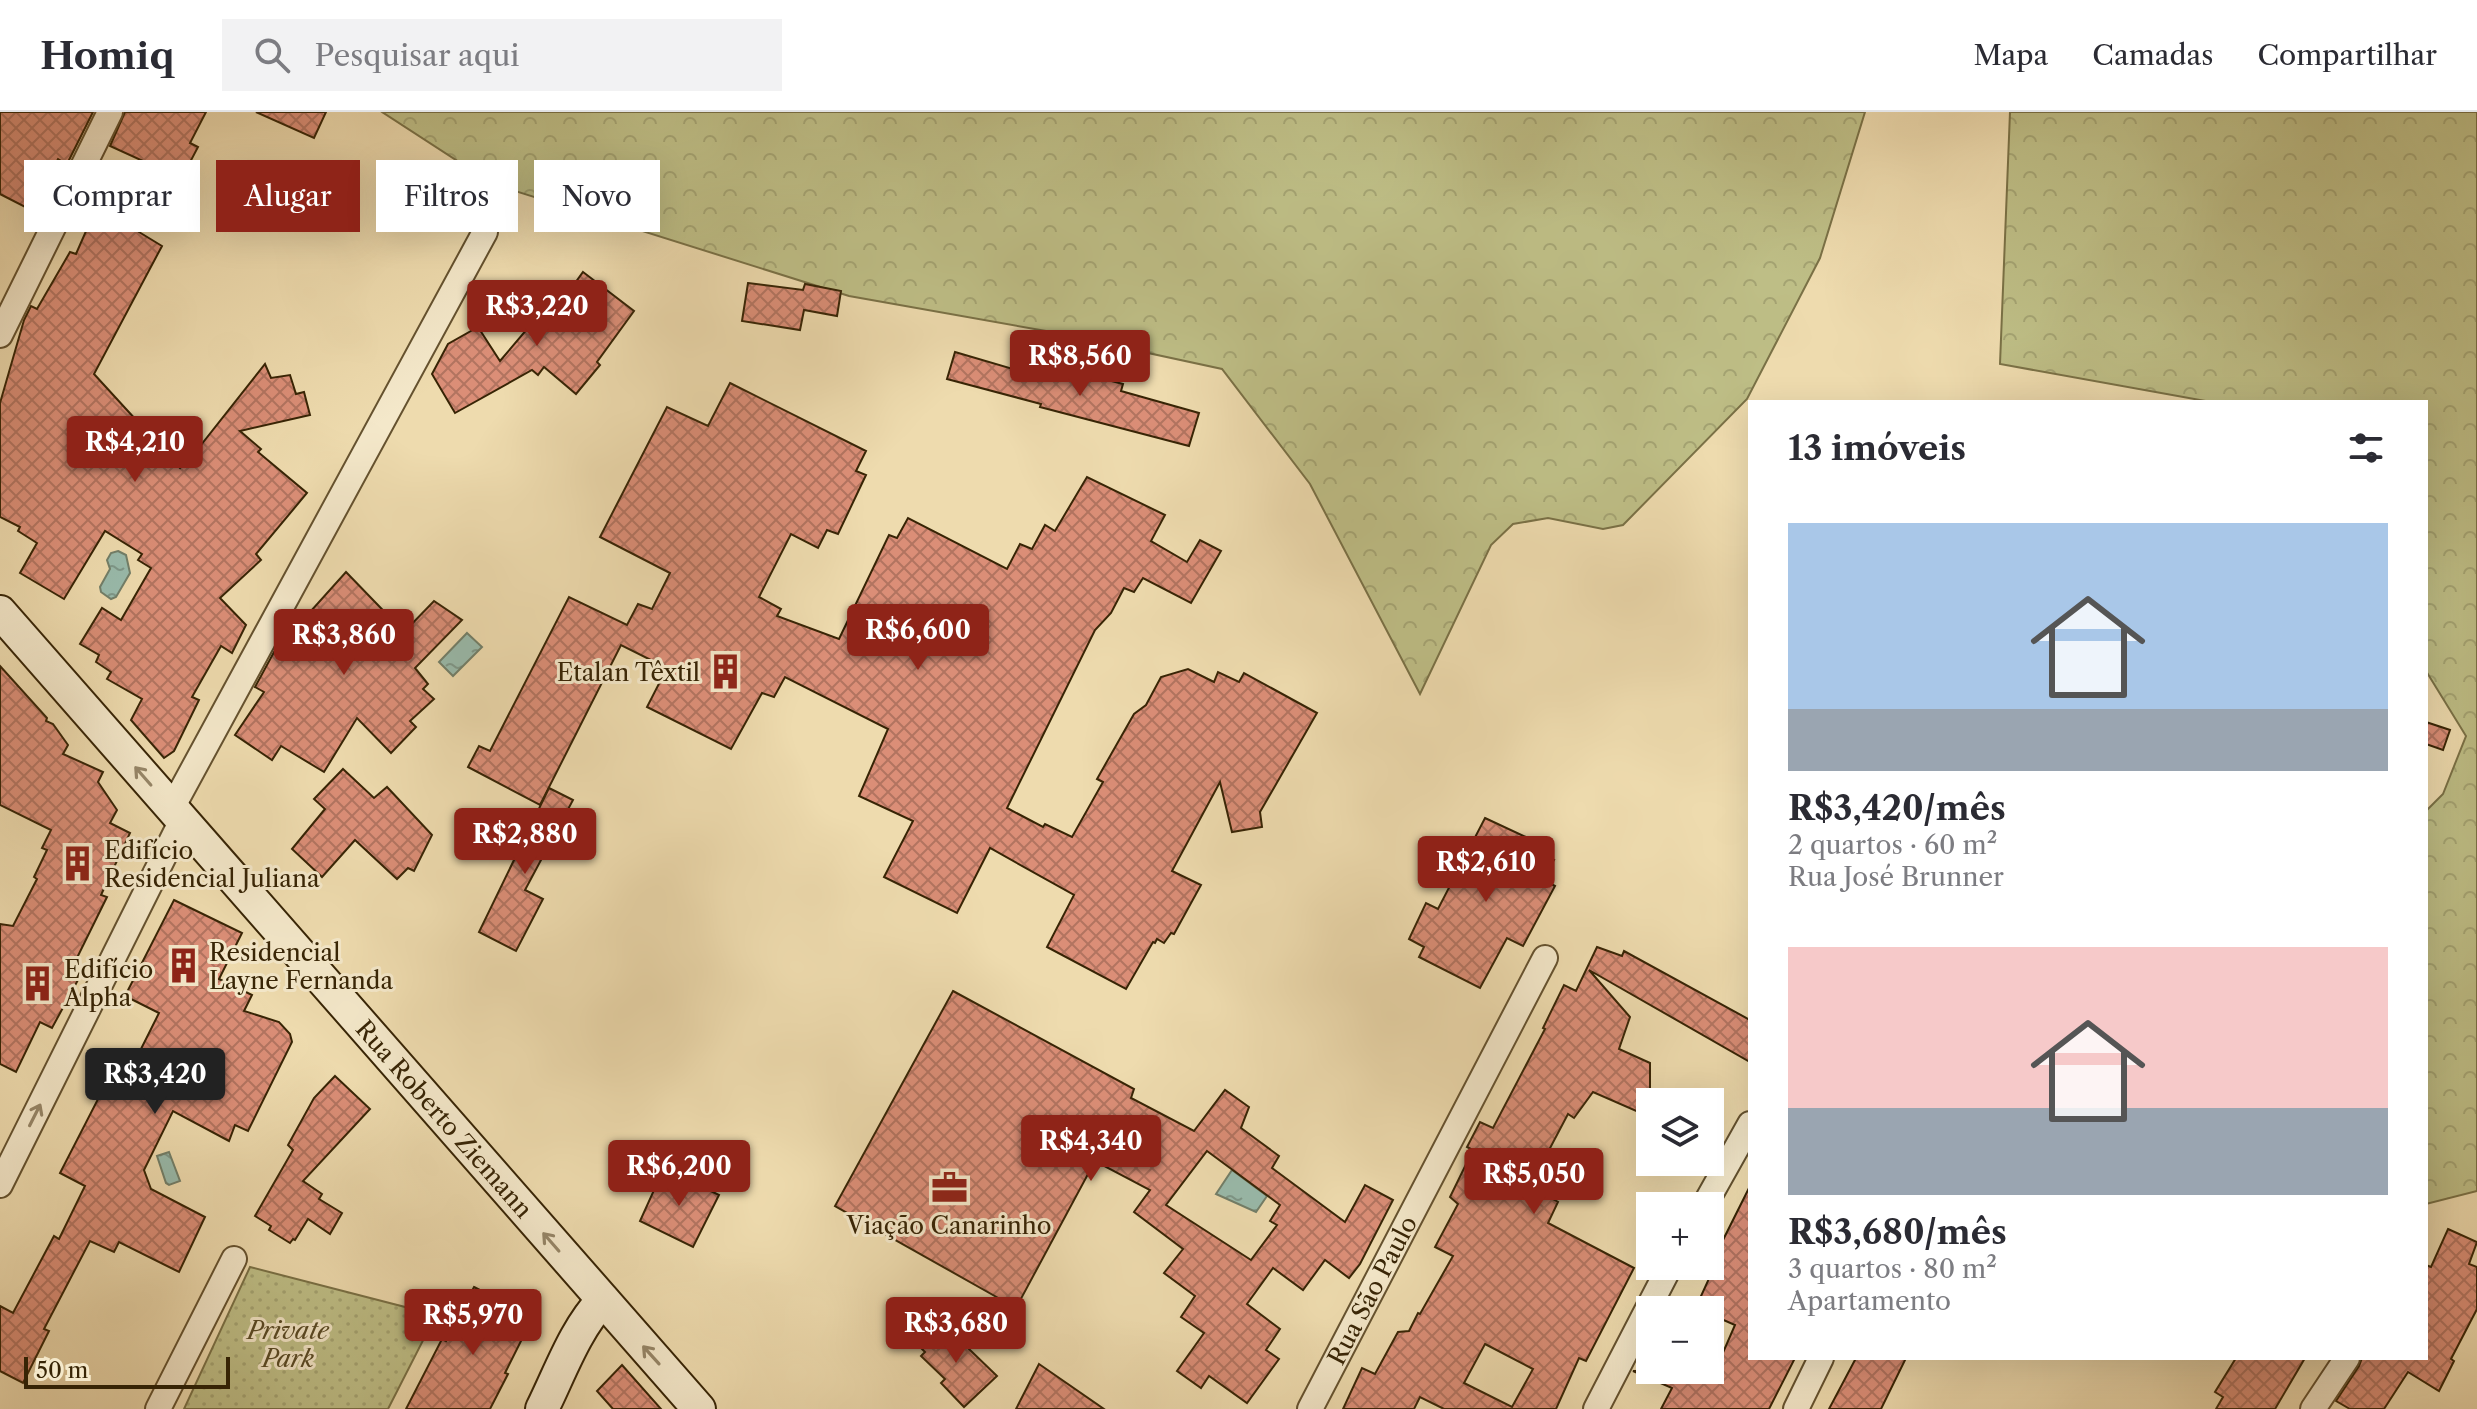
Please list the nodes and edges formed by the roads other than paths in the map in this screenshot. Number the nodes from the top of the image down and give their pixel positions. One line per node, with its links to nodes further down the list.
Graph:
1 (110, 112): 3 (street)
2 (485, 232): 5 (street)
3 (0, 335)
4 (0, 612): 5 (main road, Rua Roberto Ziemann, one-way to 4)
5 (177, 814): 8 (street, one-way to 5); 12 (main road, Rua Roberto Ziemann, one-way to 5)
6 (1545, 958): 18 (street, Rua São Paulo)
7 (1748, 1128): 9 (street)
8 (0, 1185)
9 (1712, 1192)
10 (234, 1259): 15 (street)
11 (1663, 1280): 19 (street)
12 (603, 1300): 16 (main road); 17 (main road, Rua Roberto Ziemann, one-way to 12)
13 (1820, 1360): 20 (street)
14 (2346, 1360): 21 (street)
15 (158, 1409)
16 (542, 1409)
17 (699, 1409)
18 (1310, 1409)
19 (1596, 1409)
20 (1796, 1409)
21 (2313, 1409)

